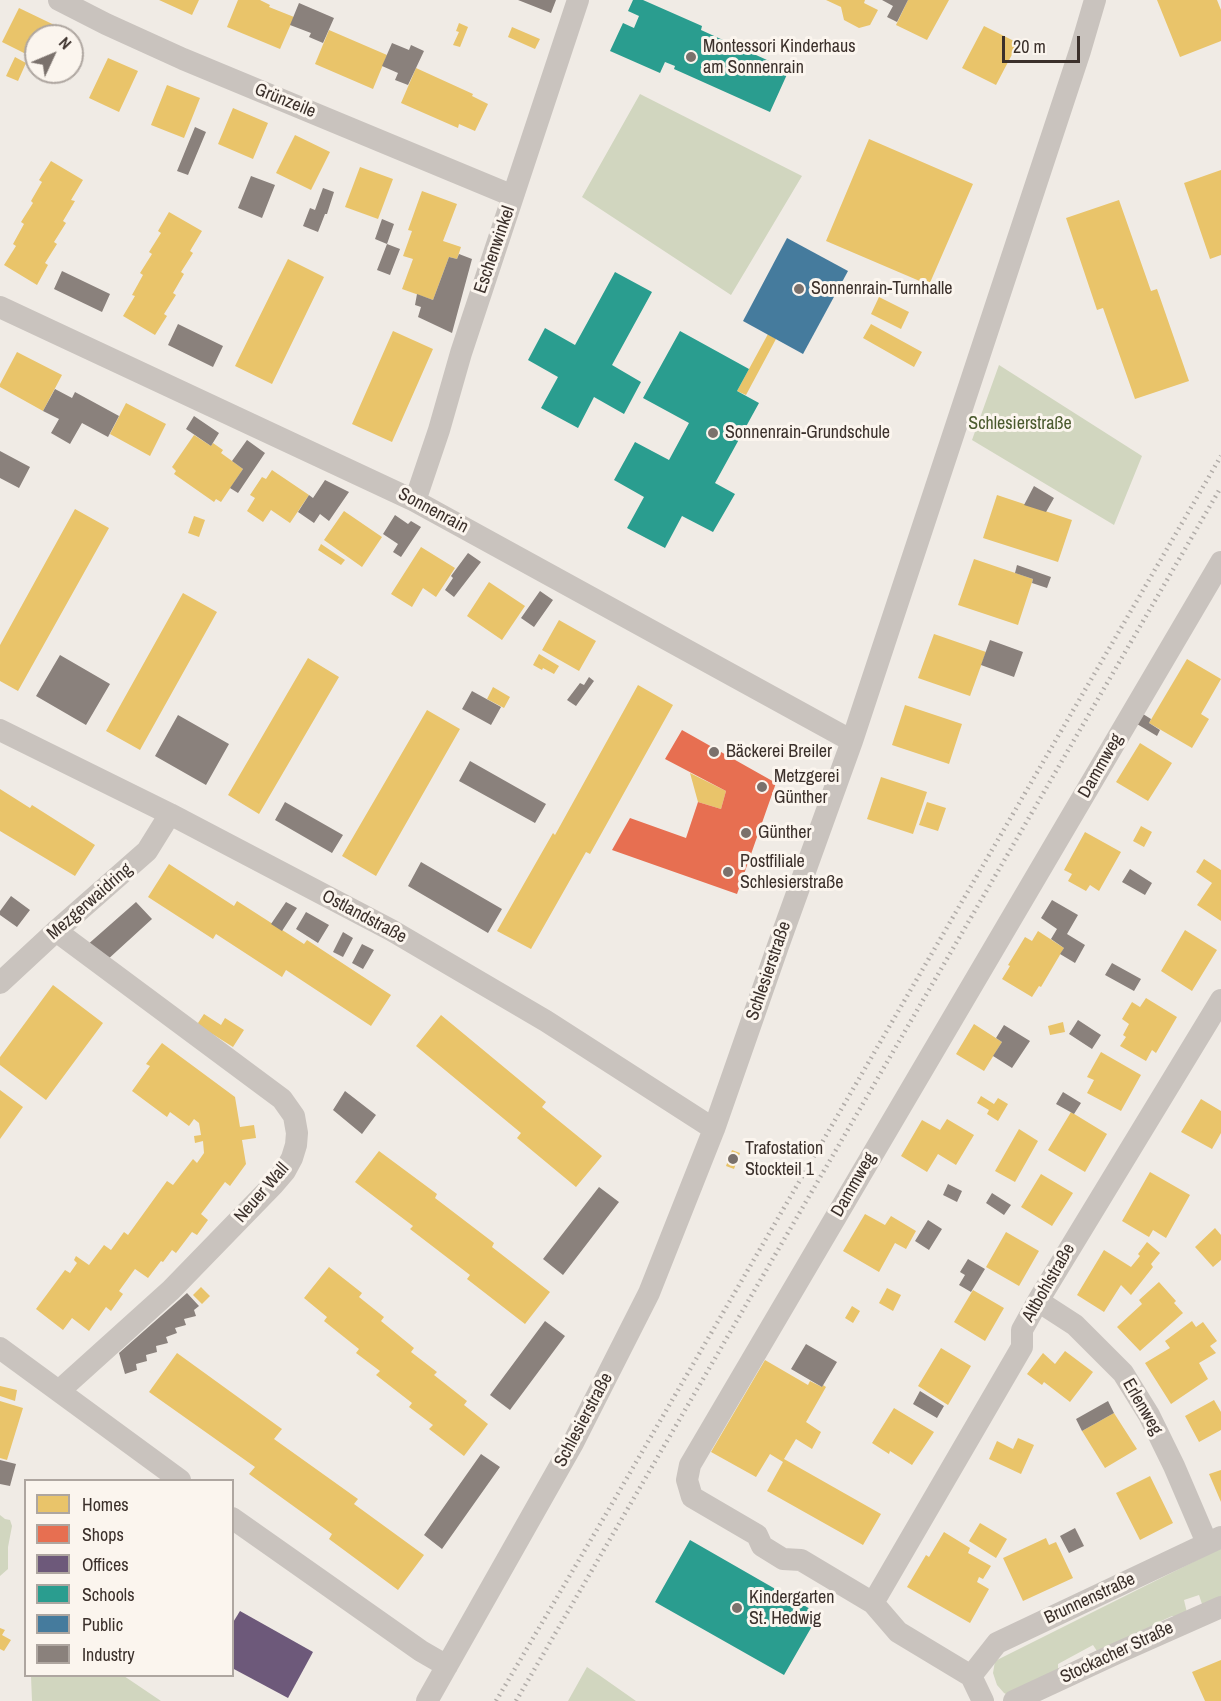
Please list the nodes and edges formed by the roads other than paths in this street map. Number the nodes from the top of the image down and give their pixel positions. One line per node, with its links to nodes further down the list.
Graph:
1 (58, 0): 4 (street, Grünzeile)
2 (578, 0): 4 (street, Eschenwinkel)
3 (1095, 0): 9 (street, Schlesierstraße)
4 (513, 196): 6 (street, Eschenwinkel)
5 (0, 307): 6 (street, Sonnenrain)
6 (415, 501): 9 (street, Sonnenrain)
7 (1221, 562): 21 (street, Dammweg)
8 (0, 729): 10 (street, Ostlandstraße)
9 (852, 741): 14 (street, Schlesierstraße)
10 (170, 814): 11 (street, Mezgerwaidring); 14 (street, Ostlandstraße)
11 (56, 931): 12 (street, Mezgerwaidring); 17 (street, Neuer Wall)
12 (0, 983)
13 (1221, 1000): 15 (street, Altbohlstraße)
14 (714, 1129): 23 (street, Schlesierstraße)
15 (1038, 1300): 20 (street, Erlenweg); 21 (street, Altbohlstraße)
16 (0, 1348): 17 (street)
17 (59, 1391): 18 (street)
18 (179, 1479)
19 (234, 1519): 23 (street)
20 (1214, 1540): 24 (street, Brunnenstraße)
21 (873, 1603): 24 (street, Dammweg)
22 (1221, 1607): 27 (street, Stockacher Straße)
23 (447, 1666): 25 (street, Schlesierstraße)
24 (971, 1676): 26 (street)
25 (427, 1701)
26 (983, 1701)
27 (1014, 1701)

